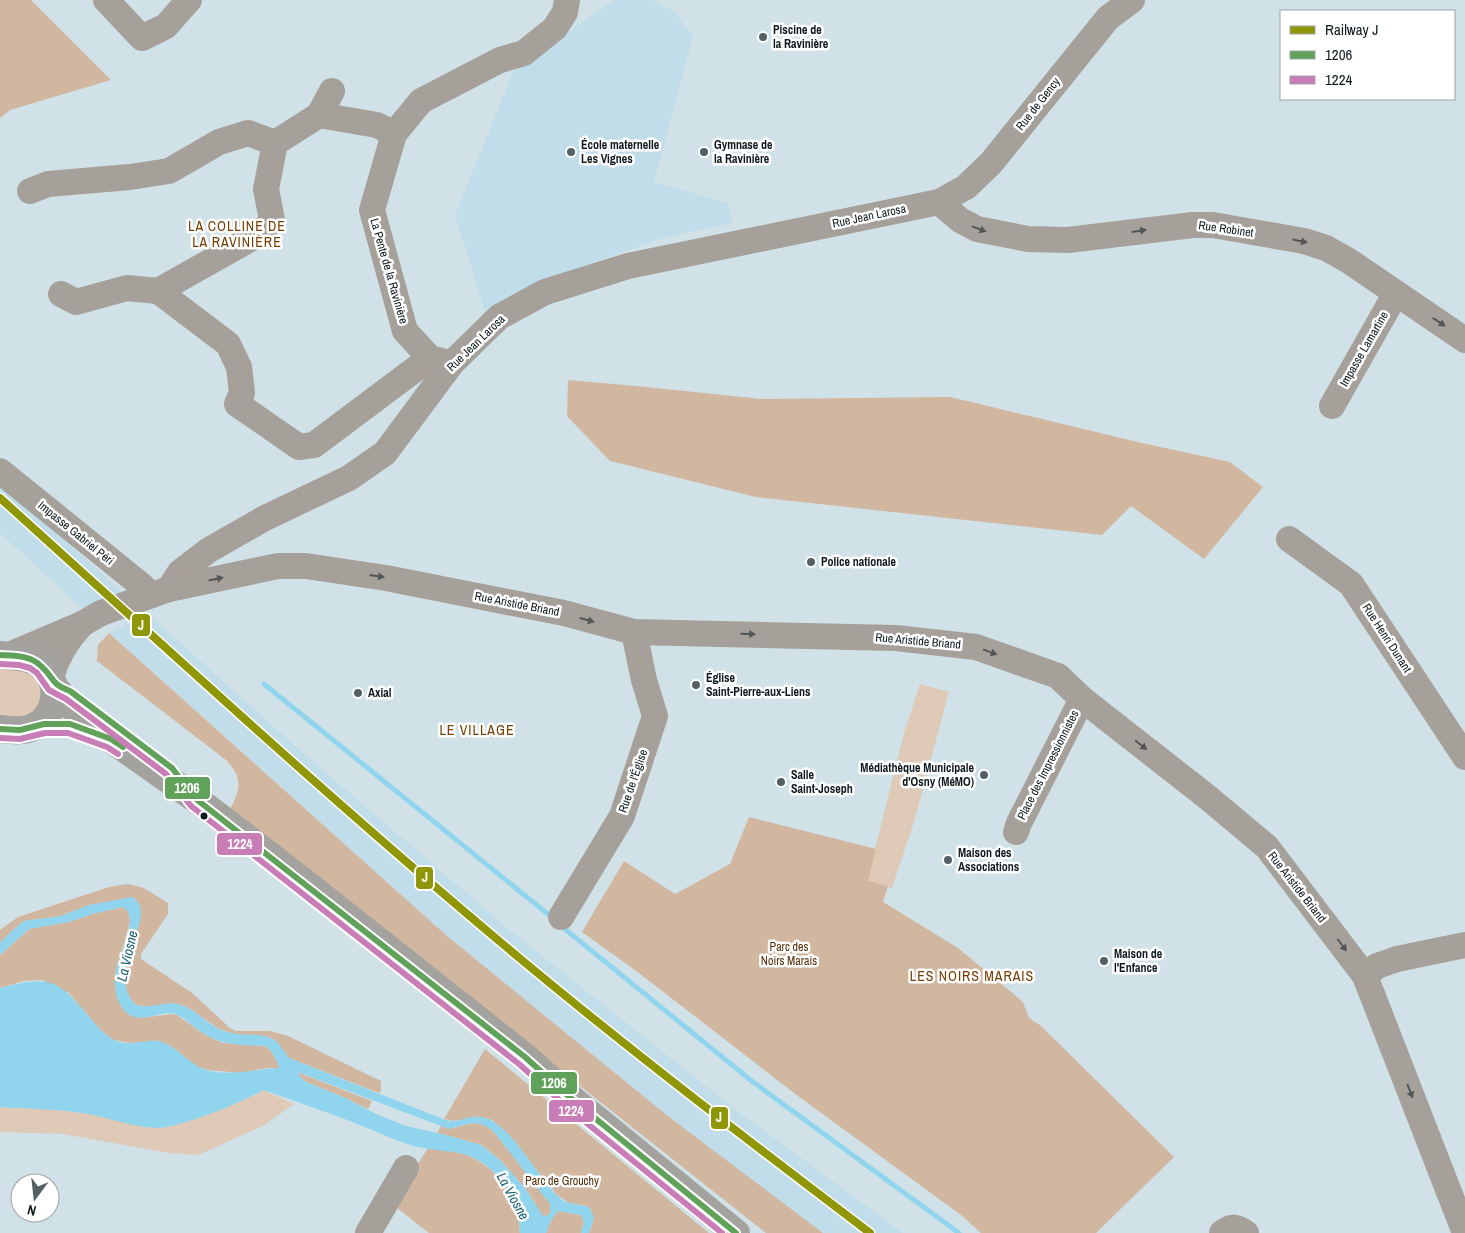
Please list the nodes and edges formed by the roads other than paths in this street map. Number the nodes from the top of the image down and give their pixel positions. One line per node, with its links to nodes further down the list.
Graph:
1 (106, 0): 2 (street)
2 (189, 0)
3 (567, 0): 7 (street, La Pente de la Ravinière)
4 (1132, 0): 10 (street, Rue de Gency)
5 (332, 91): 6 (street)
6 (319, 116): 7 (street); 8 (street)
7 (394, 134): 15 (street, La Pente de la Ravinière)
8 (275, 143): 9 (street); 11 (street)
9 (30, 191)
10 (939, 202): 12 (street, Rue Robinet, one-way to 12); 15 (street, Rue Jean Larosa)
11 (158, 291): 13 (street); 15 (street)
12 (1396, 293): 14 (street, Rue Robinet, one-way to 14); 16 (street, Impasse Lamartine)
13 (61, 294)
14 (1465, 340)
15 (441, 361): 19 (street, Rue Jean Larosa)
16 (1332, 406)
17 (0, 471): 19 (street, Impasse Gabriel Péri)
18 (1288, 539): 28 (street, Rue Henri Dunant)
19 (160, 592): 20 (street, Rue Aristide Briand); 21 (street, Rue Aristide Briand, one-way to 21)
20 (82, 624): 22 (street, Rue Aristide Briand); 23 (street, Rue Aristide Briand)
21 (634, 632): 24 (street, Rue Aristide Briand, one-way to 24); 30 (street, Rue de l'Église)
22 (3, 656): 23 (main road)
23 (53, 682): 25 (main road); 27 (main road)
24 (1082, 699): 29 (street, Place des Impressionnistes); 32 (street, Rue Aristide Briand, one-way to 32)
25 (30, 728): 26 (main road); 27 (main road)
26 (0, 729)
27 (111, 739): 35 (main road)
28 (1465, 757)
29 (1016, 832)
30 (561, 918)
31 (1465, 945): 32 (street)
32 (1365, 976): 38 (street, Rue Aristide Briand, one-way to 38)
33 (406, 1168): 34 (street)
34 (368, 1233)
35 (736, 1233)
36 (1222, 1233): 37 (street)
37 (1246, 1233)
38 (1465, 1233)

